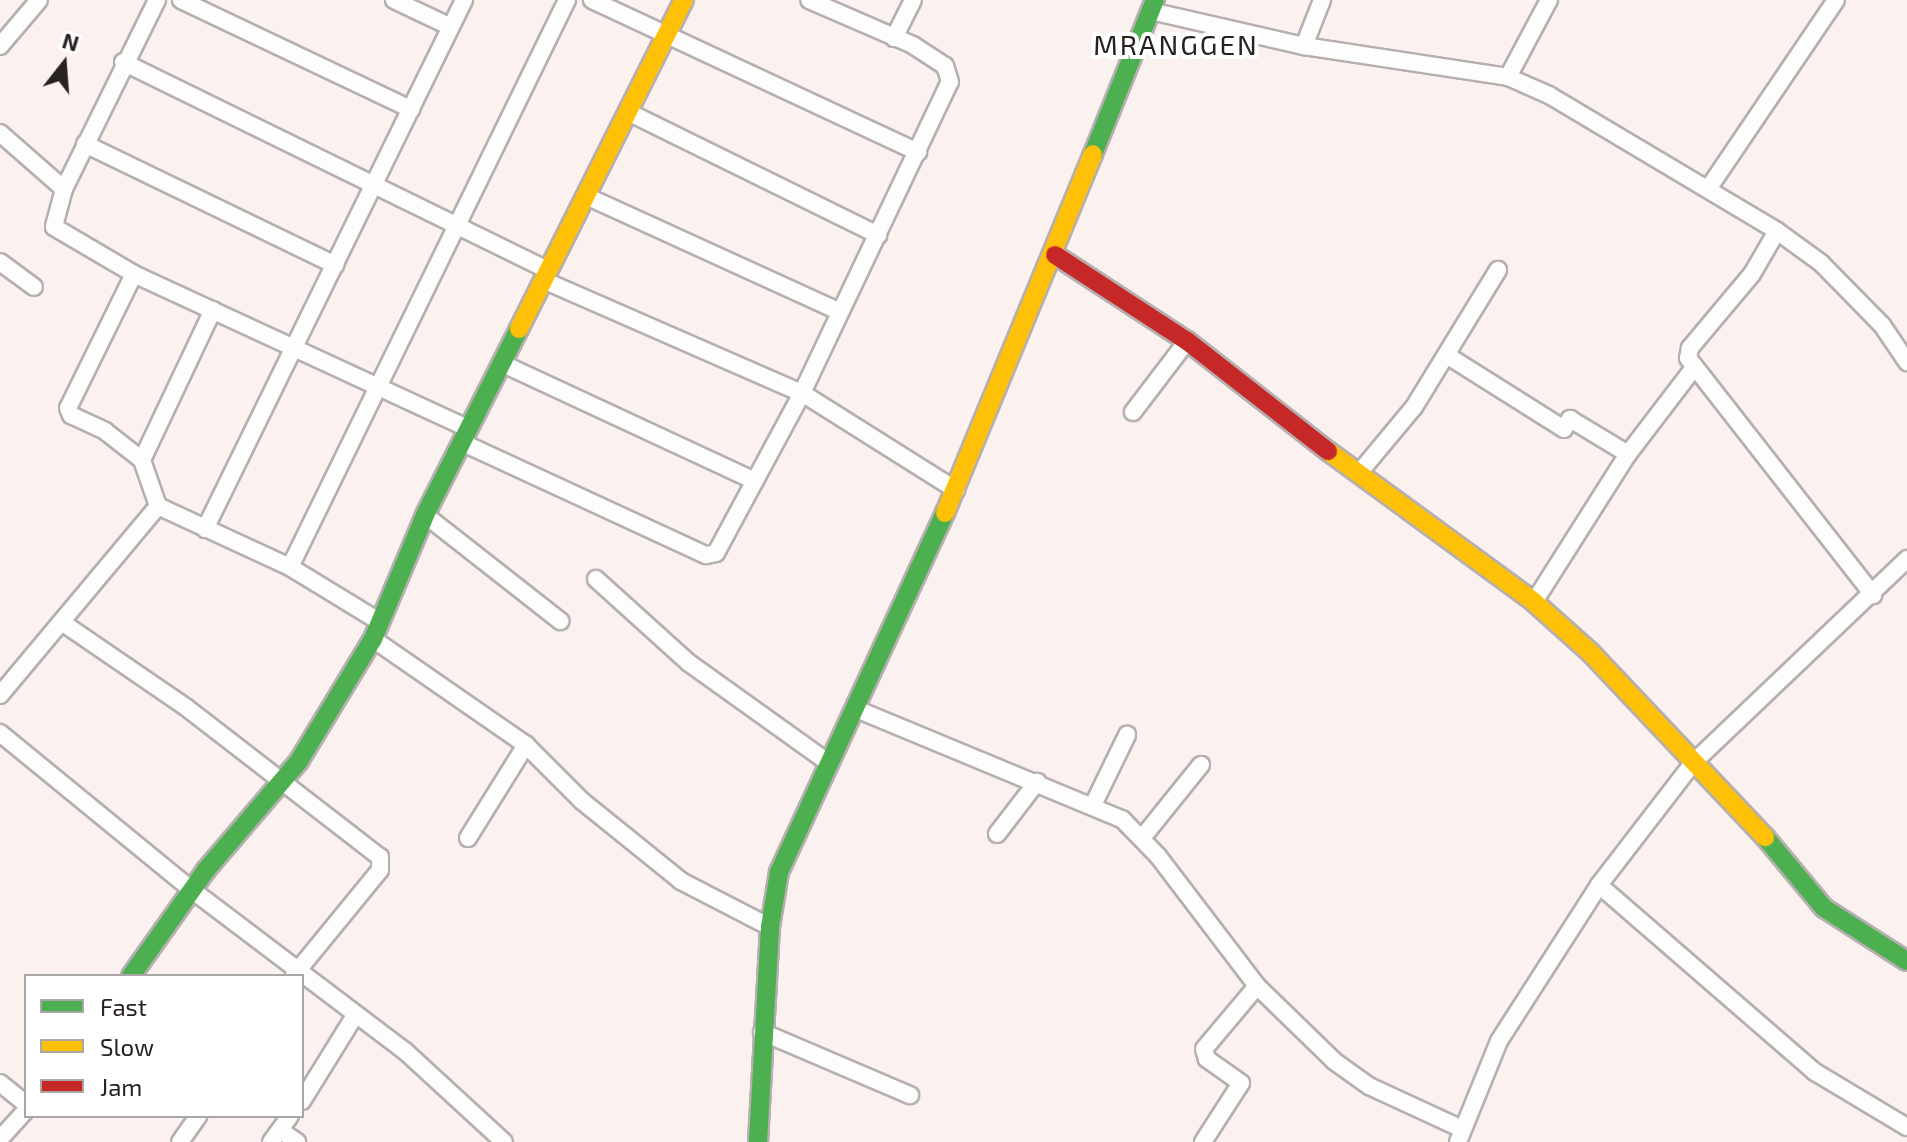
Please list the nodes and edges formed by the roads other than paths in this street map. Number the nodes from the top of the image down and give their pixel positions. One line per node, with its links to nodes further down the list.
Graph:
1 (157, 0): 20 (street)
2 (181, 0): 22 (street)
3 (394, 0): 15 (street)
4 (464, 0): 15 (street)
5 (567, 0): 31 (street)
6 (592, 0): 16 (street)
7 (684, 0): 16 (street)
8 (810, 0): 17 (street)
9 (913, 0): 17 (street)
10 (1322, 0): 19 (street)
11 (1549, 0): 21 (street)
12 (1836, 0): 29 (street)
13 (27, 4): 18 (street)
14 (1153, 6): 19 (street); 34 (street)
15 (451, 27): 22 (street)
16 (666, 36): 23 (street); 26 (street)
17 (894, 38): 26 (street)
18 (0, 46)
19 (1304, 46): 21 (street)
20 (123, 62): 25 (street); 27 (street)
21 (1508, 77): 29 (street)
22 (411, 109): 27 (street)
23 (628, 112): 30 (street); 33 (street)
24 (0, 133): 28 (street)
25 (85, 144): 28 (street); 36 (street)
26 (918, 152): 33 (street)
27 (372, 188): 31 (street); 36 (street)
28 (64, 189): 38 (street)
29 (1708, 189): 32 (street)
30 (586, 196): 39 (street); 42 (street)
31 (456, 228): 39 (street); 49 (street)
32 (1777, 231): 46 (street); 48 (street)
33 (878, 235): 42 (street)
34 (1055, 255): 43 (street); 57 (street)
35 (0, 262): 40 (street)
36 (335, 265): 44 (street)
37 (1498, 270): 45 (street)
38 (134, 274): 41 (street); 54 (street)
39 (545, 275): 47 (street); 50 (street)
40 (34, 287)
41 (213, 310): 44 (street); 54 (street)
42 (840, 312): 50 (street)
43 (1187, 341): 51 (street); 55 (street)
44 (294, 347): 49 (street); 60 (street)
45 (1448, 356): 53 (street); 55 (street)
46 (1907, 362)
47 (501, 363): 52 (street); 56 (street)
48 (1693, 369): 53 (street); 64 (street)
49 (378, 388): 52 (street); 62 (street)
50 (802, 393): 56 (street); 57 (street)
51 (1133, 412)
52 (464, 435): 56 (street); 59 (street)
53 (1628, 454): 65 (street)
54 (142, 460): 58 (street)
55 (1359, 473): 65 (street)
56 (755, 481)
57 (956, 490): 70 (street)
58 (158, 506): 60 (street); 67 (street)
59 (425, 515): 66 (street); 68 (street)
60 (205, 529): 62 (street)
61 (1907, 559): 64 (street)
62 (290, 567): 68 (street)
63 (596, 579): 75 (street)
64 (1873, 595): 74 (street)
65 (1534, 602): 74 (street)
66 (560, 621)
67 (63, 623): 69 (street); 77 (street)
68 (377, 630): 73 (street); 77 (street)
69 (0, 695)
70 (856, 709): 75 (street); 78 (street)
71 (0, 733): 84 (street)
72 (1127, 735): 79 (street)
73 (526, 745): 81 (street); 85 (street)
74 (1693, 763): 83 (street); 86 (street)
75 (830, 764): 85 (street)
76 (1201, 765): 82 (street)
77 (282, 780): 84 (street); 87 (street)
78 (1037, 782): 79 (street); 80 (street)
79 (1094, 803): 82 (street)
80 (997, 834)
81 (468, 838)
82 (1142, 838): 90 (street)
83 (1599, 885): 100 (street); 102 (street)
84 (192, 890): 87 (street); 88 (street)
85 (770, 927): 92 (street)
86 (1907, 961)
87 (296, 972)
88 (132, 974)
89 (304, 978): 91 (street)
90 (1257, 986): 102 (street); 108 (street)
91 (356, 1014): 95 (street); 106 (street)
92 (762, 1032): 94 (street); 107 (street)
93 (0, 1083): 96 (street)
94 (910, 1095)
95 (304, 1098)
96 (24, 1102)
97 (24, 1112): 103 (street)
98 (197, 1118): 104 (street)
99 (289, 1118): 101 (street)
100 (1907, 1127)
101 (276, 1136): 105 (street)
102 (1460, 1136)
103 (0, 1139)
104 (180, 1142)
105 (297, 1142)
106 (504, 1142)
107 (758, 1142)
108 (1203, 1142)

